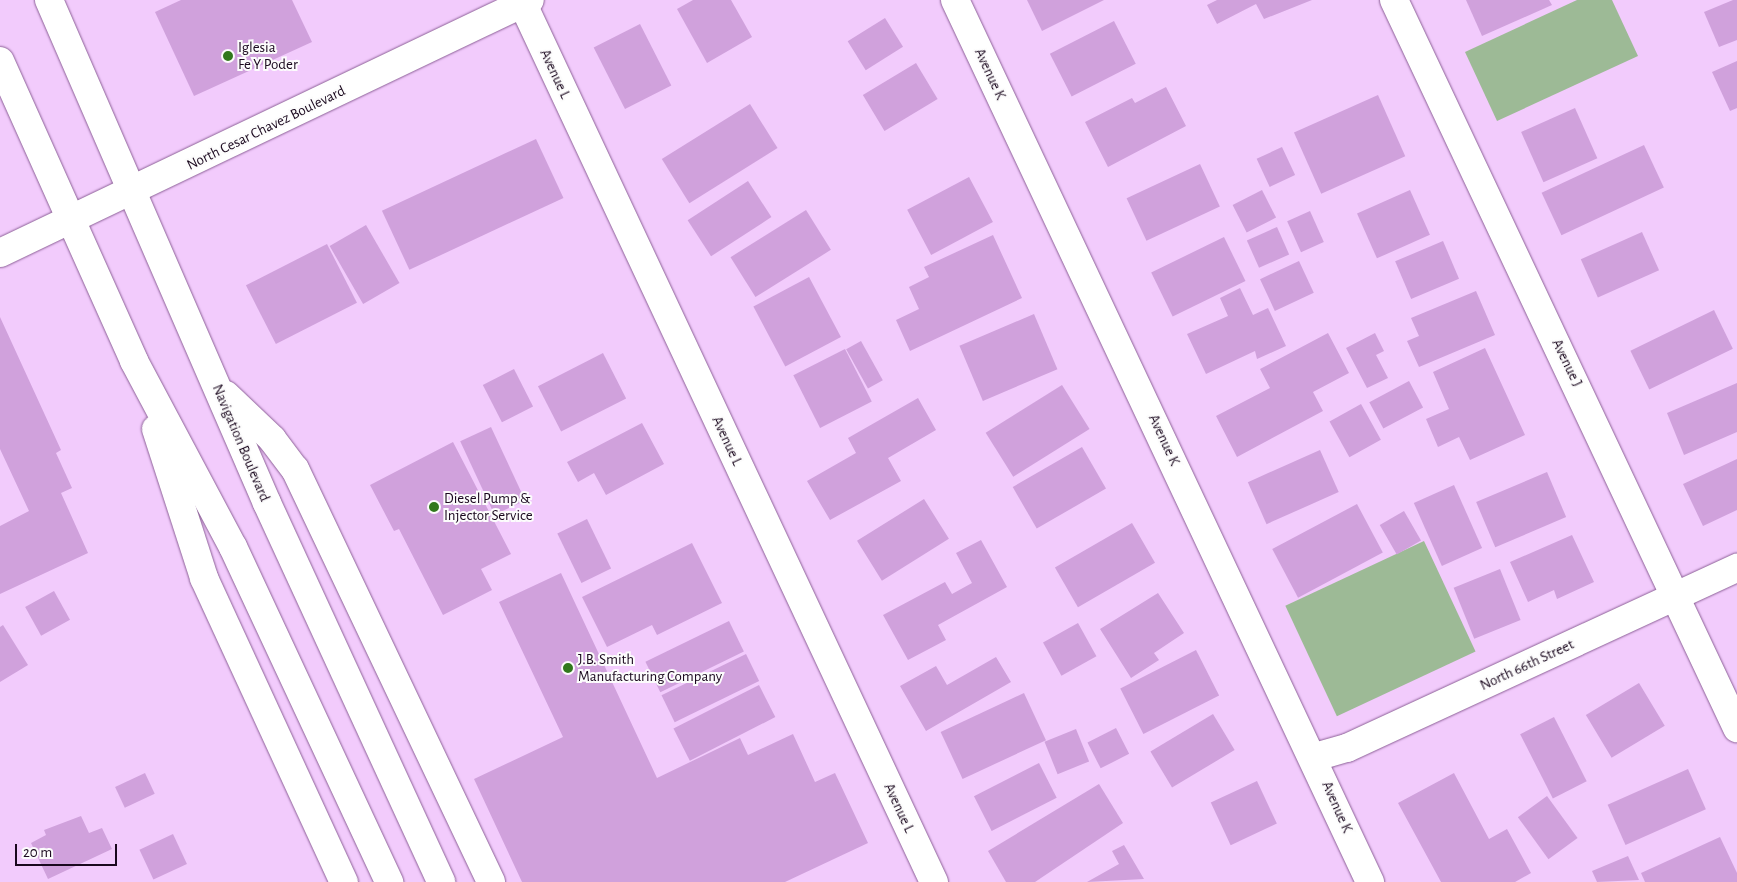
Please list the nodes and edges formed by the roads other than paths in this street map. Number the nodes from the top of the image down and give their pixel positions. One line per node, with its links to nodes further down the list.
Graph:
1 (49, 0): 6 (street, Navigation Boulevard)
2 (955, 0): 14 (street, Avenue K)
3 (1394, 0): 12 (street, Avenue J)
4 (524, 1): 6 (street, North Cesar Chavez Boulevard); 19 (street, Avenue L)
5 (0, 61): 7 (street)
6 (133, 191): 7 (street, North Cesar Chavez Boulevard); 10 (street, Navigation Boulevard)
7 (72, 220): 8 (street, North Cesar Chavez Boulevard); 9 (street)
8 (0, 253)
9 (134, 360): 15 (street); 16 (street)
10 (217, 387): 17 (street, Navigation Boulevard); 18 (street)
11 (1737, 568): 12 (street, North 66th Street)
12 (1676, 596): 13 (street, Avenue J); 14 (street, North 66th Street)
13 (1737, 728)
14 (1315, 758): 20 (street, Avenue K)
15 (344, 882)
16 (389, 882)
17 (441, 882)
18 (490, 882)
19 (934, 882)
20 (1370, 882)

